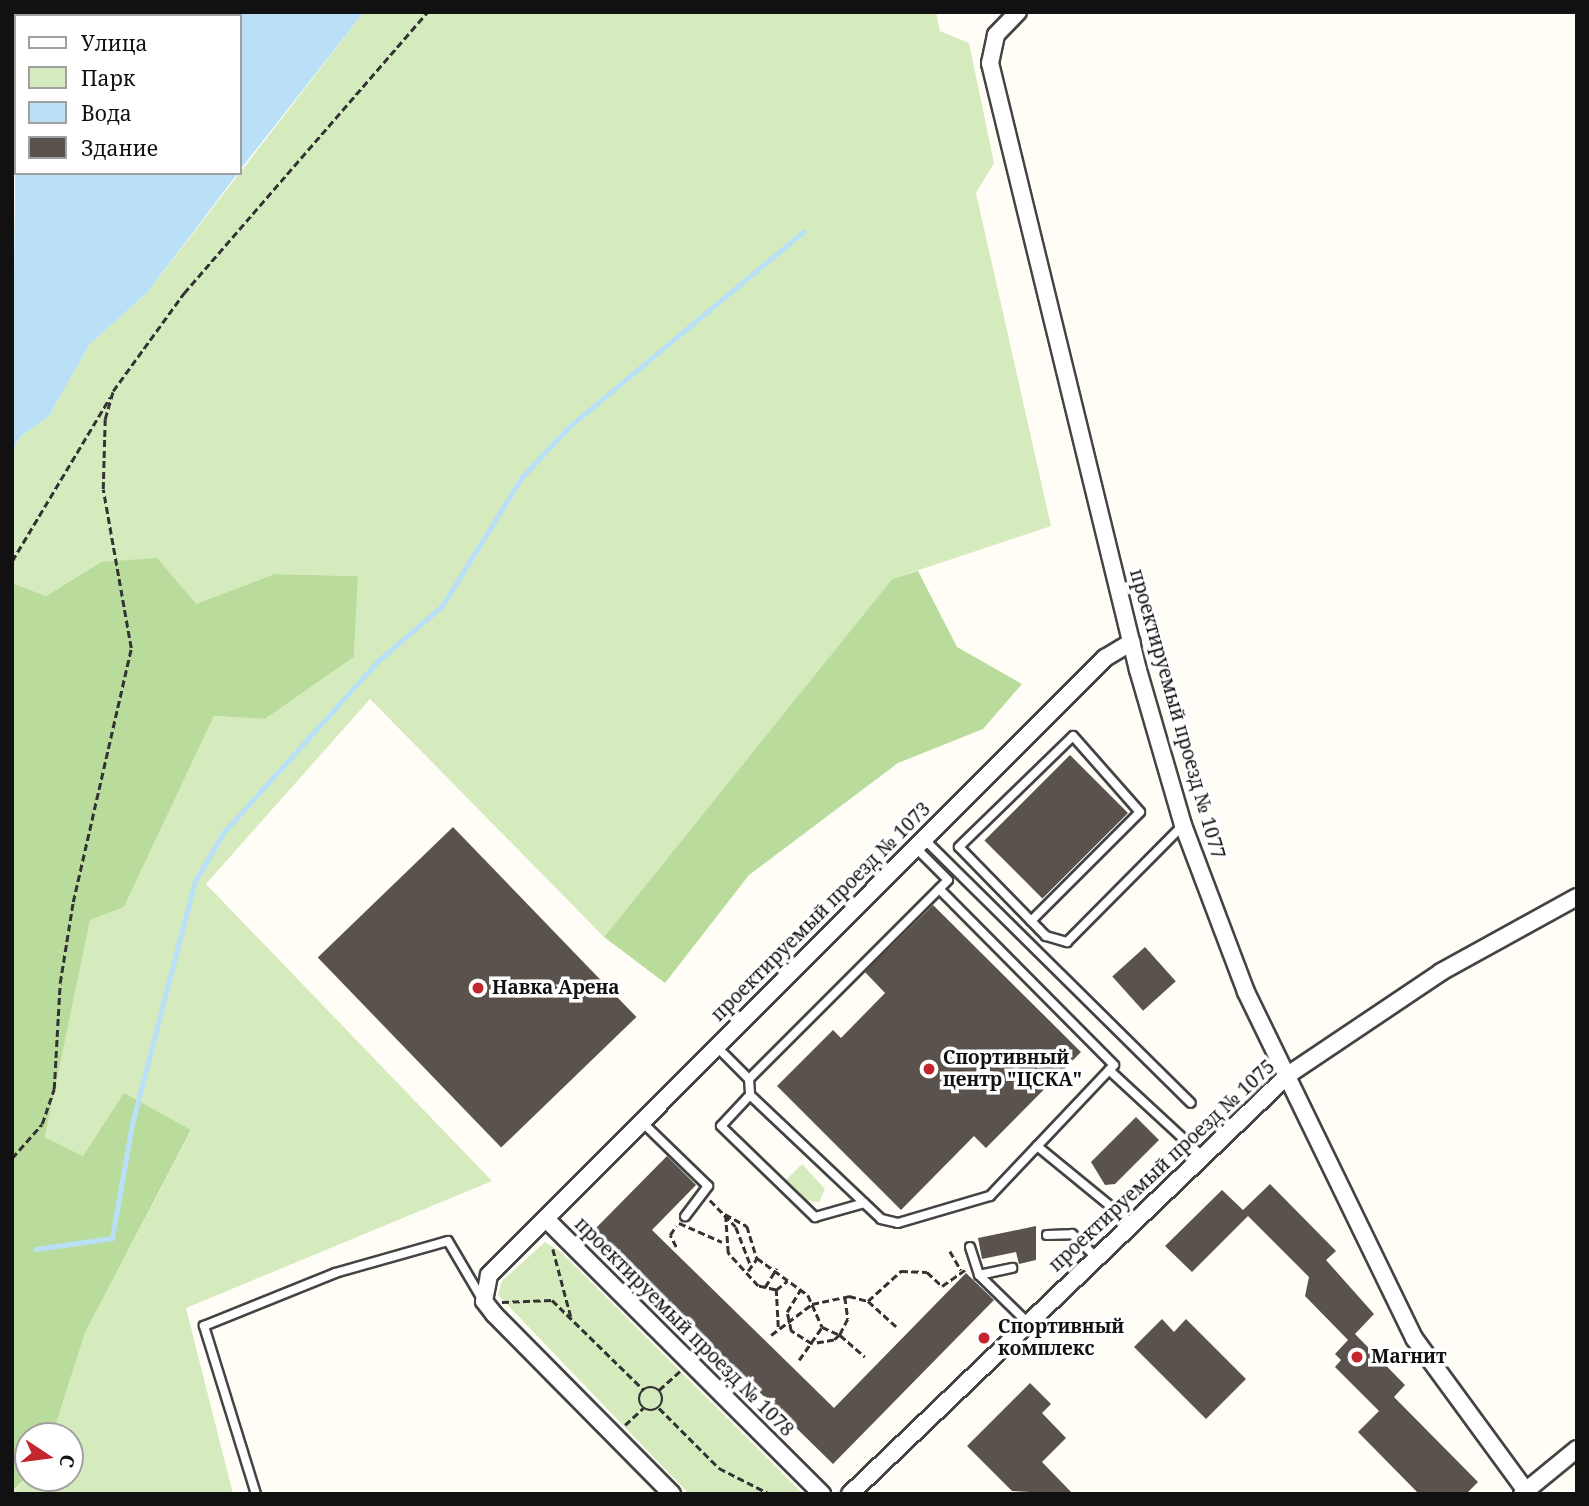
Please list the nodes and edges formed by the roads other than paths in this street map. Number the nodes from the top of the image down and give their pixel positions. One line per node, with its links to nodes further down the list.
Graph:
1 (1017, 12): 2 (street, проектируемый проезд № 1077)
2 (1132, 642): 3 (street, проектируемый проезд № 1077); 4 (street, проектируемый проезд № 1073)
3 (1184, 825): 7 (lane); 10 (street, проектируемый проезд № 1077)
4 (920, 843): 5 (lane); 8 (street, проектируемый проезд № 1073); 13 (lane)
5 (939, 889): 9 (lane); 11 (lane)
6 (1577, 897): 10 (street, проектируемый проезд № 1075)
7 (1031, 921): 7 (lane)
8 (717, 1047): 11 (lane); 14 (street, проектируемый проезд № 1073)
9 (1109, 1070): 15 (lane); 16 (lane)
10 (1288, 1075): 16 (street, проектируемый проезд № 1075); 29 (street, проектируемый проезд № 1077)
11 (749, 1079): 12 (lane)
12 (750, 1095): 17 (lane); 17 (lane)
13 (1191, 1103)
14 (642, 1122): 18 (lane); 19 (street, проектируемый проезд № 1073)
15 (1037, 1146): 17 (lane); 20 (lane)
16 (1200, 1154): 20 (street, проектируемый проезд № 1075)
17 (864, 1203)
18 (685, 1216)
19 (545, 1219): 26 (street, проектируемый проезд № 1078); 32 (street, проектируемый проезд № 1078)
20 (1130, 1222): 23 (street, проектируемый проезд № 1075)
21 (1047, 1235): 23 (lane)
22 (970, 1247): 25 (lane)
23 (1095, 1256): 27 (street, проектируемый проезд № 1075)
24 (1012, 1268): 25 (lane)
25 (977, 1272): 27 (lane)
26 (484, 1301): 30 (lane); 31 (street)
27 (1027, 1322): 33 (street, проектируемый проезд № 1075)
28 (1577, 1449): 29 (street)
29 (1525, 1493)
30 (256, 1494)
31 (672, 1494)
32 (822, 1494)
33 (850, 1494)

